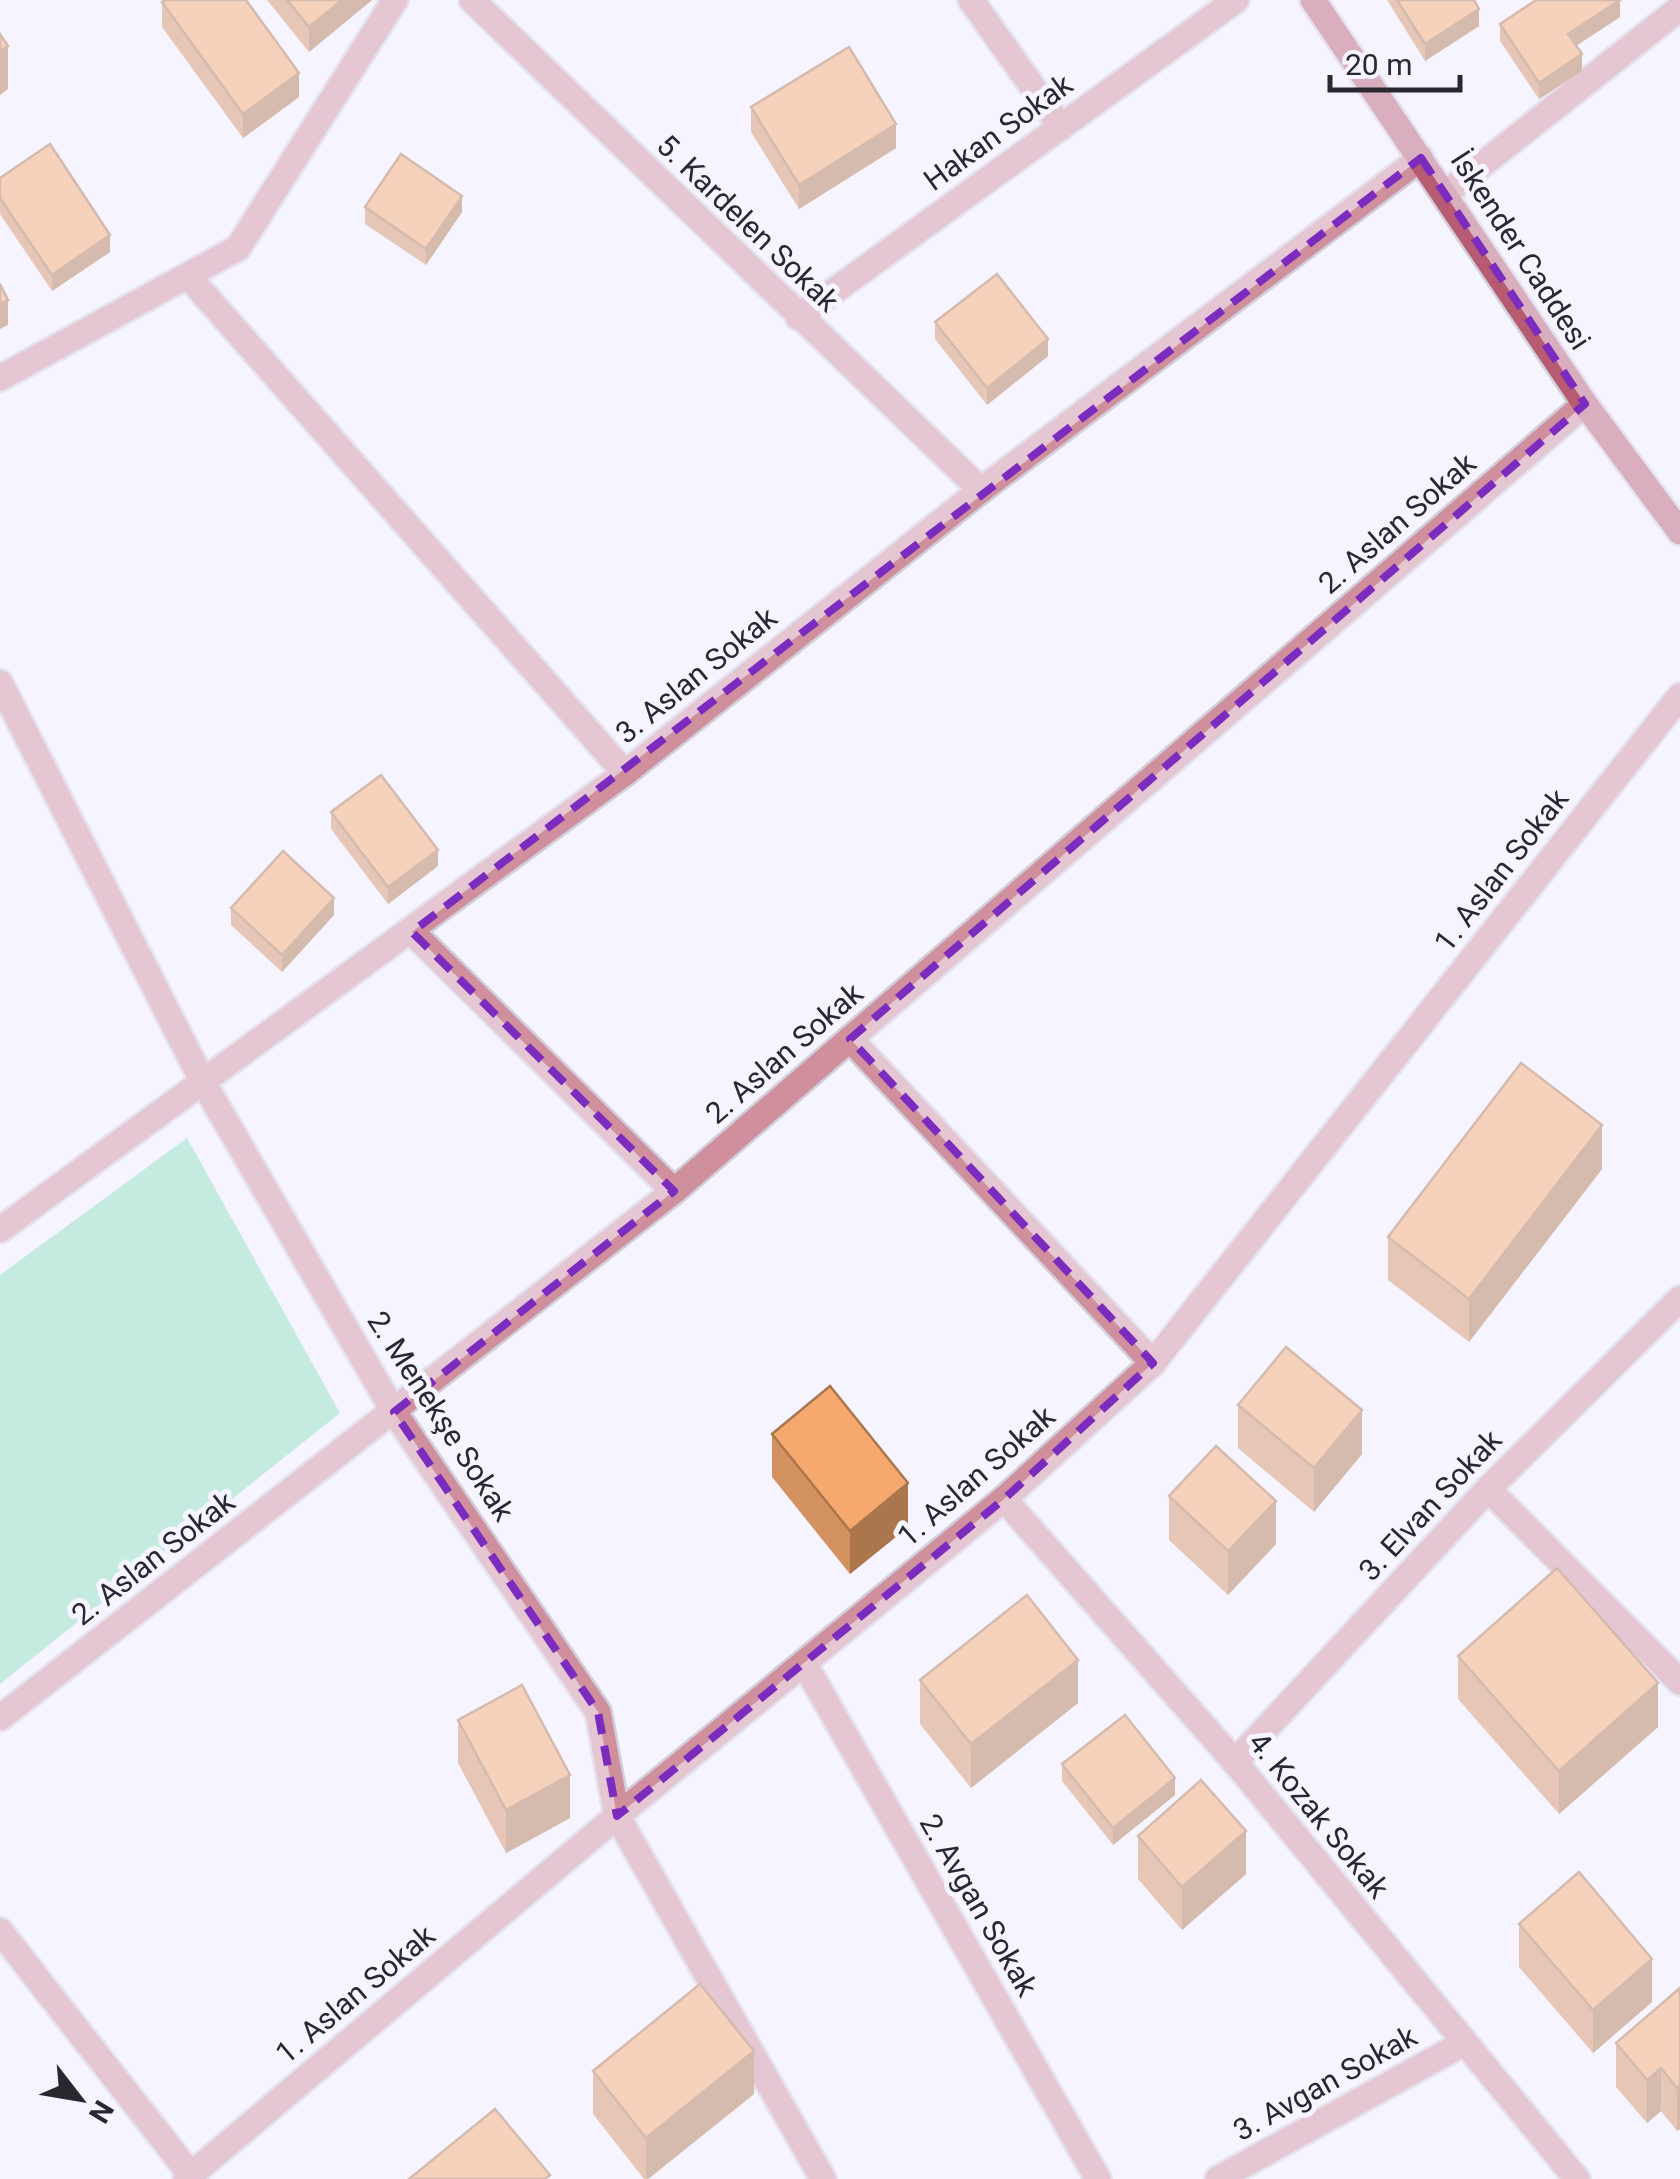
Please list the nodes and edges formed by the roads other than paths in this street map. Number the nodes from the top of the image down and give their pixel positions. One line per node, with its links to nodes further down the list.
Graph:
1 (395, 0): 10 (street)
2 (472, 0): 11 (street, 5. Kardelen Sokak)
3 (971, 0): 7 (street)
4 (1236, 0): 7 (street, Hakan Sokak)
5 (1313, 0): 8 (street, İskender Caddesi)
6 (1680, 8): 9 (street)
7 (1061, 127): 11 (street, Hakan Sokak)
8 (1422, 158): 9 (street, İskender Caddesi); 14 (street, 3. Aslan Sokak)
9 (1445, 194): 13 (street, İskender Caddesi)
10 (188, 276): 12 (street); 18 (street)
11 (798, 317): 14 (street, 5. Kardelen Sokak)
12 (0, 378)
13 (1585, 404): 15 (street, İskender Caddesi); 20 (street, 2. Aslan Sokak)
14 (981, 490): 18 (street, 3. Aslan Sokak)
15 (1680, 532)
16 (0, 683): 21 (street, 2. Menekşe Sokak)
17 (1680, 696): 25 (street, 1. Aslan Sokak)
18 (625, 773): 19 (street, 3. Aslan Sokak)
19 (412, 932): 21 (street, 3. Aslan Sokak); 22 (street)
20 (850, 1039): 22 (street, 2. Aslan Sokak); 25 (street)
21 (202, 1082): 23 (street, 3. Aslan Sokak); 26 (street, 2. Menekşe Sokak)
22 (674, 1191): 26 (street, 2. Aslan Sokak)
23 (0, 1230)
24 (1680, 1299): 27 (street, 3. Elvan Sokak)
25 (1152, 1363): 28 (street, 1. Aslan Sokak)
26 (394, 1412): 31 (street, 2. Aslan Sokak); 33 (street, 2. Menekşe Sokak)
27 (1488, 1489): 30 (street); 32 (street, 3. Elvan Sokak)
28 (1004, 1499): 29 (street, 1. Aslan Sokak); 32 (street, 4. Kozak Sokak)
29 (804, 1663): 33 (street, 1. Aslan Sokak); 38 (street, 2. Avgan Sokak)
30 (1680, 1682)
31 (0, 1718)
32 (1235, 1762): 35 (street, 4. Kozak Sokak)
33 (617, 1816): 36 (street, 1. Aslan Sokak); 37 (street, 2. Menekşe Sokak)
34 (0, 1931): 36 (street)
35 (1464, 2044): 39 (street, 3. Avgan Sokak); 40 (street, 4. Kozak Sokak)
36 (190, 2178)
37 (822, 2179)
38 (1098, 2179)
39 (1218, 2179)
40 (1577, 2179)

